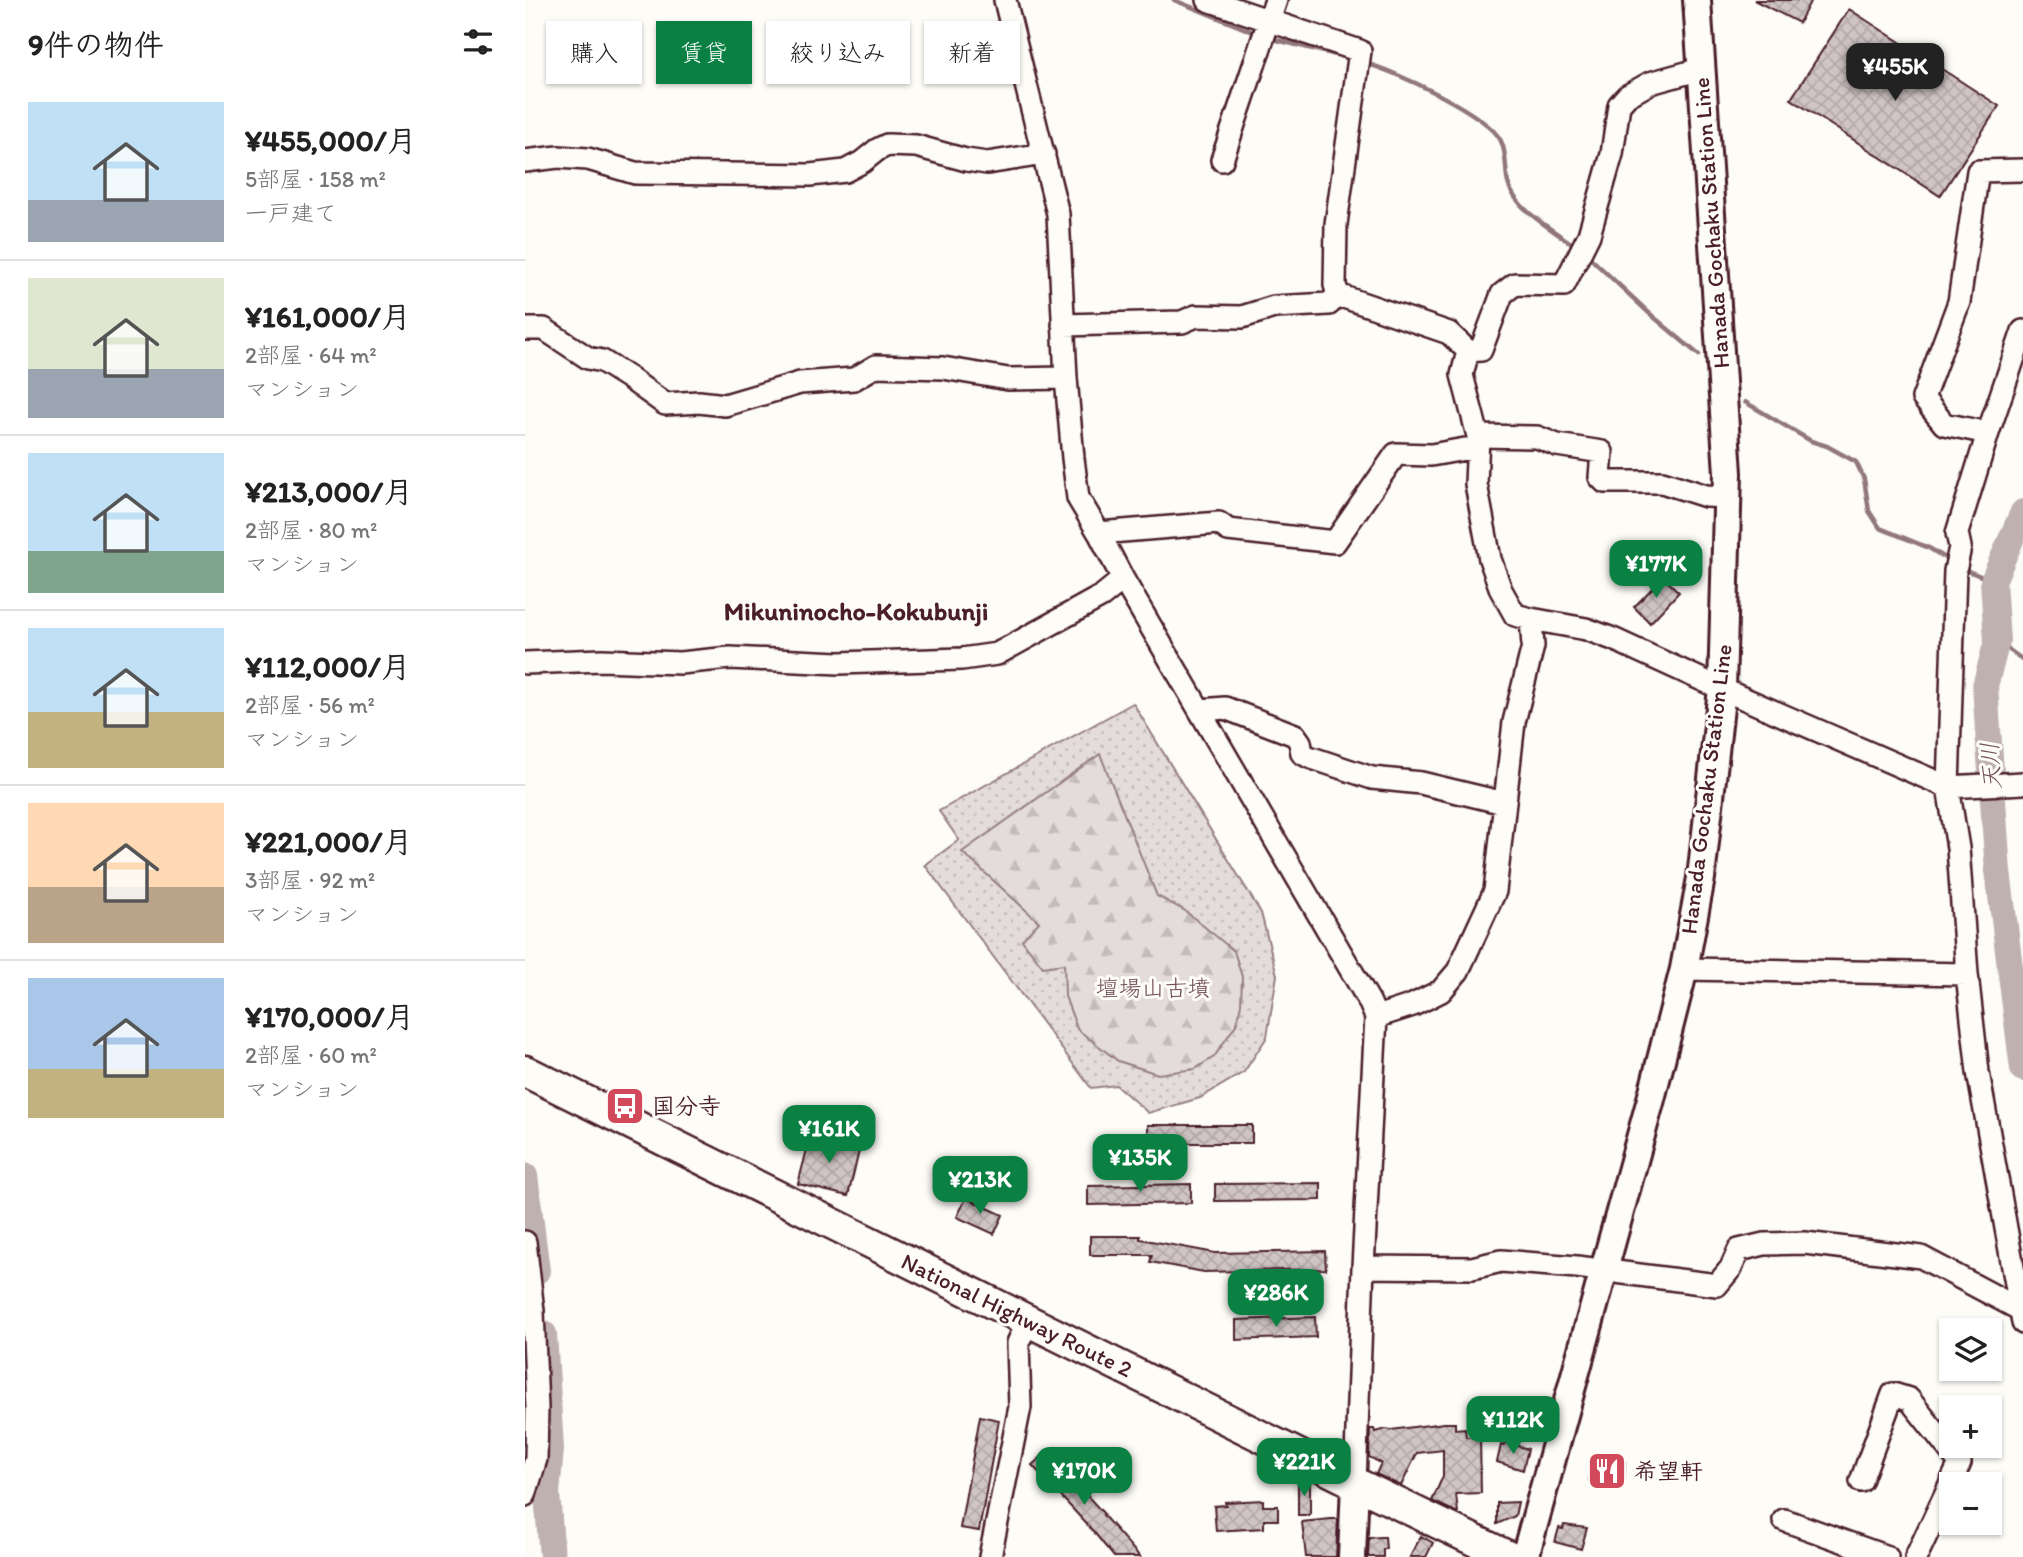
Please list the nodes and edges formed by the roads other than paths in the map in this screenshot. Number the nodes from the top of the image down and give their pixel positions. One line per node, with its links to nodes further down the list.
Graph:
1 (1005, 0): 7 (street)
2 (1208, 0): 5 (street)
3 (1276, 0): 5 (street)
4 (1696, 0): 6 (main road, Hanada Gochaku Station Line)
5 (1269, 21): 8 (street); 11 (street)
6 (1701, 69): 15 (street); 19 (main road, Hanada Gochaku Station Line)
7 (1044, 154): 9 (street); 12 (street)
8 (1222, 160)
9 (525, 161)
10 (2023, 170): 17 (street)
11 (1339, 295): 12 (street); 15 (street)
12 (1063, 325): 16 (street)
13 (525, 329): 16 (street)
14 (2023, 331): 17 (street)
15 (1468, 351): 18 (street)
16 (1066, 377): 20 (street)
17 (1988, 433): 27 (street)
18 (1478, 444): 19 (street); 20 (street); 22 (street)
19 (1727, 497): 24 (main road, Hanada Gochaku Station Line)
20 (1099, 533): 21 (street)
21 (1123, 579): 23 (street); 25 (street)
22 (1531, 619): 24 (street); 28 (street)
23 (525, 663)
24 (1723, 689): 27 (street); 29 (main road, Hanada Gochaku Station Line)
25 (1201, 710): 28 (street); 31 (street)
26 (2023, 783): 27 (street)
27 (1948, 787): 30 (street)
28 (1504, 803): 31 (street)
29 (1683, 969): 30 (street); 35 (main road, Hanada Gochaku Station Line)
30 (1967, 974): 36 (street)
31 (1376, 1017): 34 (street)
32 (525, 1071): 37 (highway, National Highway Route 2)
33 (525, 1242): 40 (street)
34 (1363, 1267): 35 (street); 39 (street)
35 (1604, 1272): 36 (street); 45 (main road, Hanada Gochaku Station Line)
36 (2022, 1314)
37 (1028, 1321): 39 (highway, National Highway Route 2); 42 (street)
38 (1861, 1481): 47 (street)
39 (1355, 1483): 43 (main road); 44 (highway, National Highway Route 2)
40 (525, 1495)
41 (1784, 1520): 46 (street)
42 (990, 1557)
43 (1352, 1557)
44 (1510, 1557)
45 (1525, 1557)
46 (1887, 1557)
47 (1916, 1557)

